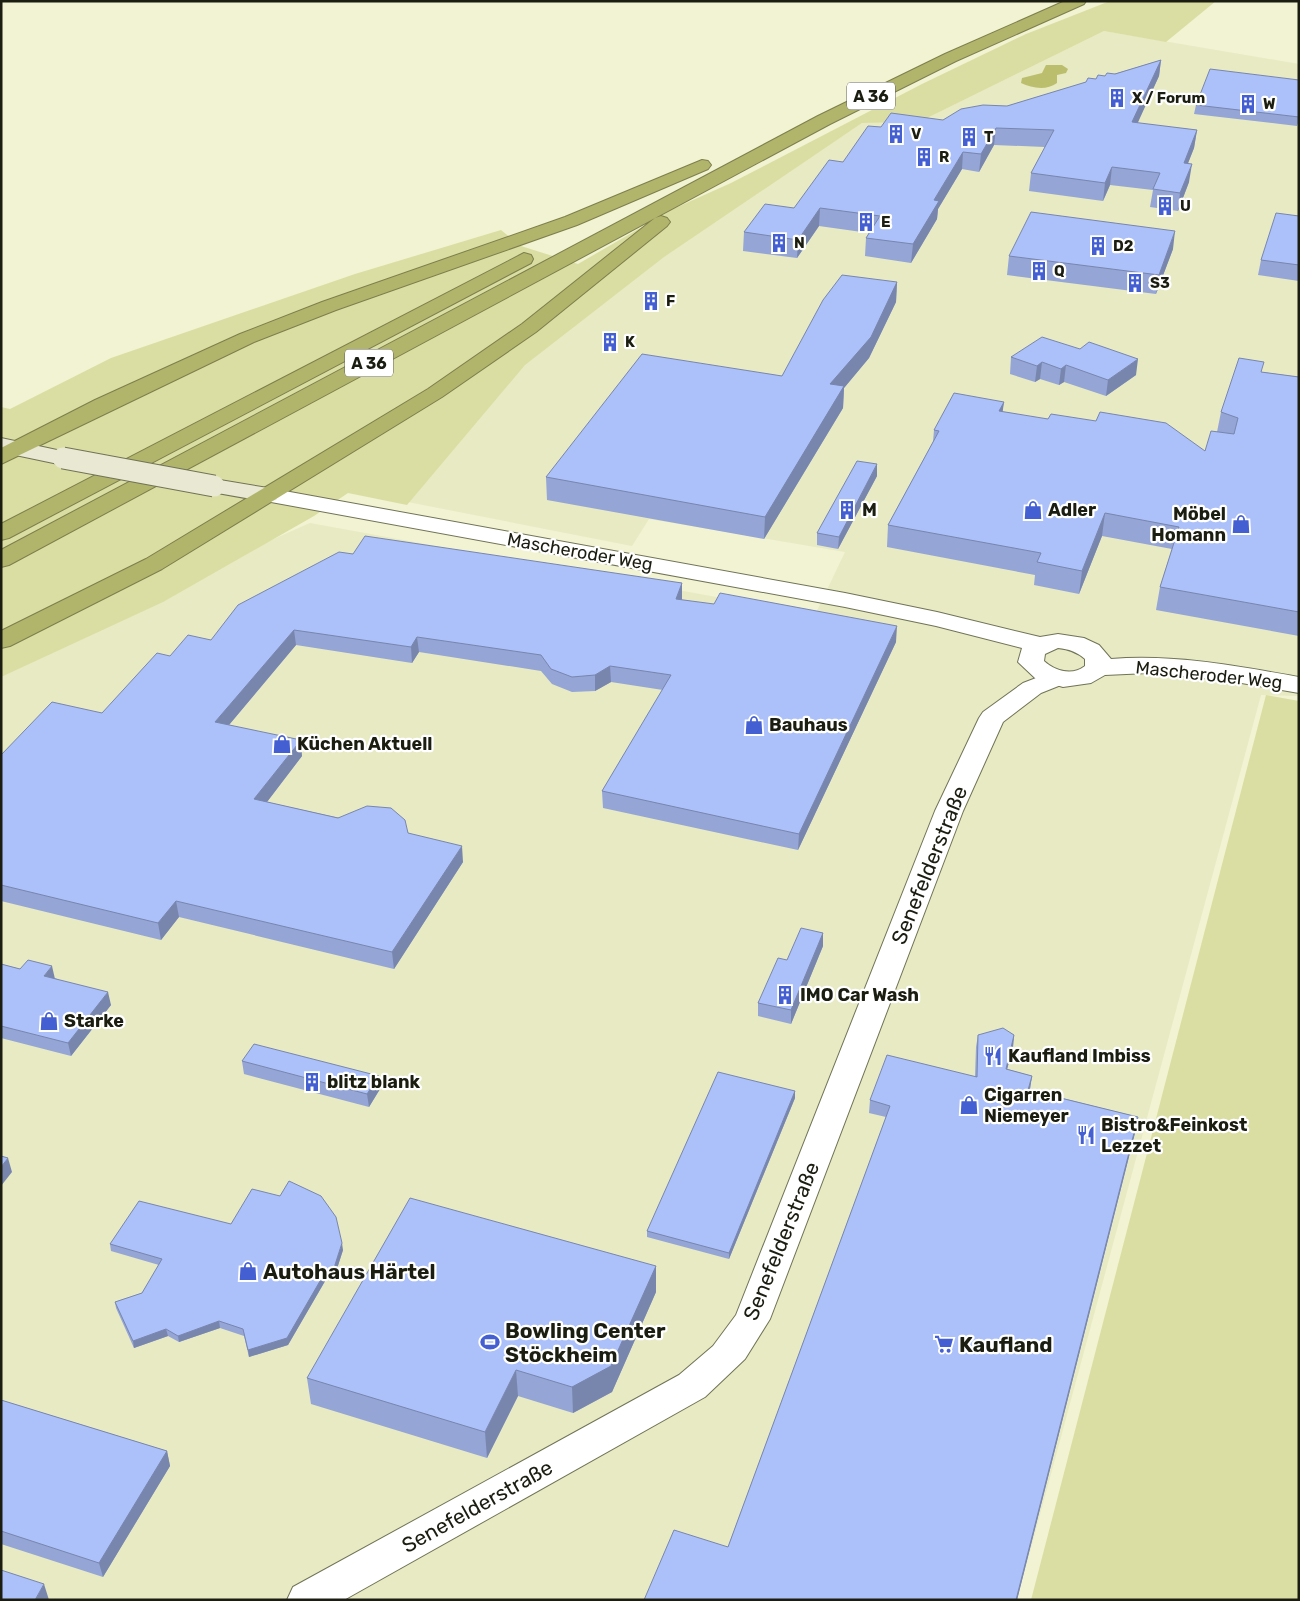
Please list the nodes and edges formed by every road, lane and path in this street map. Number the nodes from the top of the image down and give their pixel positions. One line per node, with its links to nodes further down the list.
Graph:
1 (1045, 1): 3 (highway, A 36)
2 (1079, 1): 4 (highway, A 36)
3 (791, 119)
4 (738, 166): 6 (highway); 8 (highway, A 36)
5 (7, 450): 6 (main road, Mascheroder Weg, bridge); 7 (highway, A 36)
6 (268, 495): 9 (highway); 11 (street, Mascheroder Weg)
7 (1, 533)
8 (1, 560)
9 (1, 641)
10 (1105, 664): 11 (street); 11 (street); 12 (street, Mascheroder Weg)
11 (1039, 666): 13 (street, Senefelderstraße)
12 (1299, 685)
13 (307, 1600)

